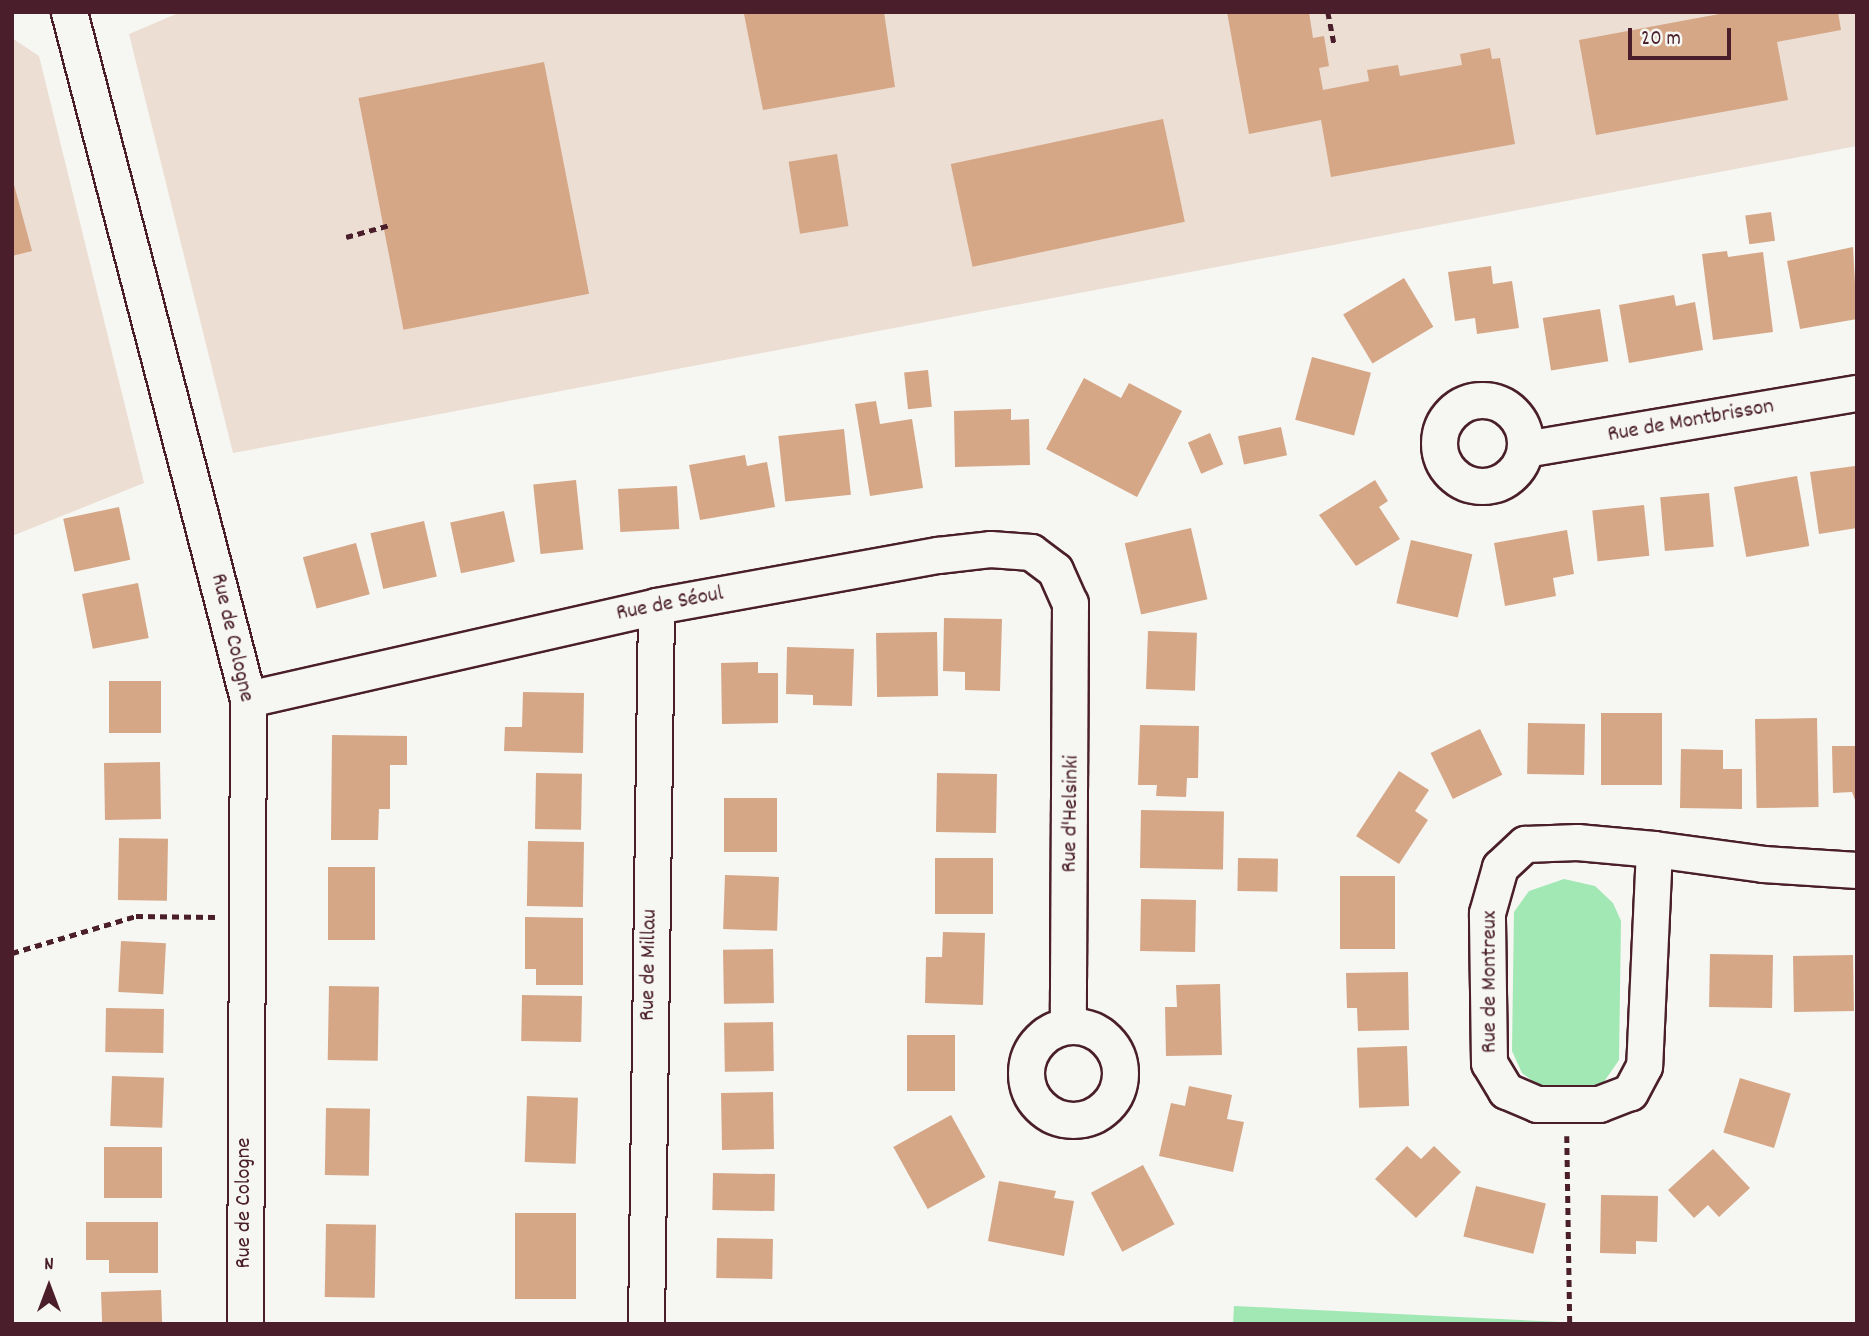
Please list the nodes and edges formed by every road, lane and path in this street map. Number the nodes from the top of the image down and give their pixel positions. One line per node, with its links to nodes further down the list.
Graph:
1 (69, 12): 10 (street, Rue de Cologne)
2 (1328, 12): 3 (path)
3 (1334, 43)
4 (390, 225): 5 (path)
5 (346, 237)
6 (1857, 393): 7 (street, Rue de Montbrisson)
7 (1525, 449)
8 (1070, 603): 9 (street, Rue de Séoul); 15 (street, Rue d'Helsinki)
9 (656, 606): 10 (street, Rue de Séoul); 18 (street, Rue de Millau)
10 (248, 699): 13 (street, Rue de Cologne)
11 (1654, 849): 12 (street, Rue de Montreux); 16 (street, Rue de Montreux); 16 (street, Rue de Montreux)
12 (1857, 870)
13 (247, 917): 14 (path); 17 (street, Rue de Cologne)
14 (12, 953)
15 (1069, 1026)
16 (1566, 1104): 19 (path)
17 (245, 1324)
18 (646, 1324)
19 (1570, 1324)

